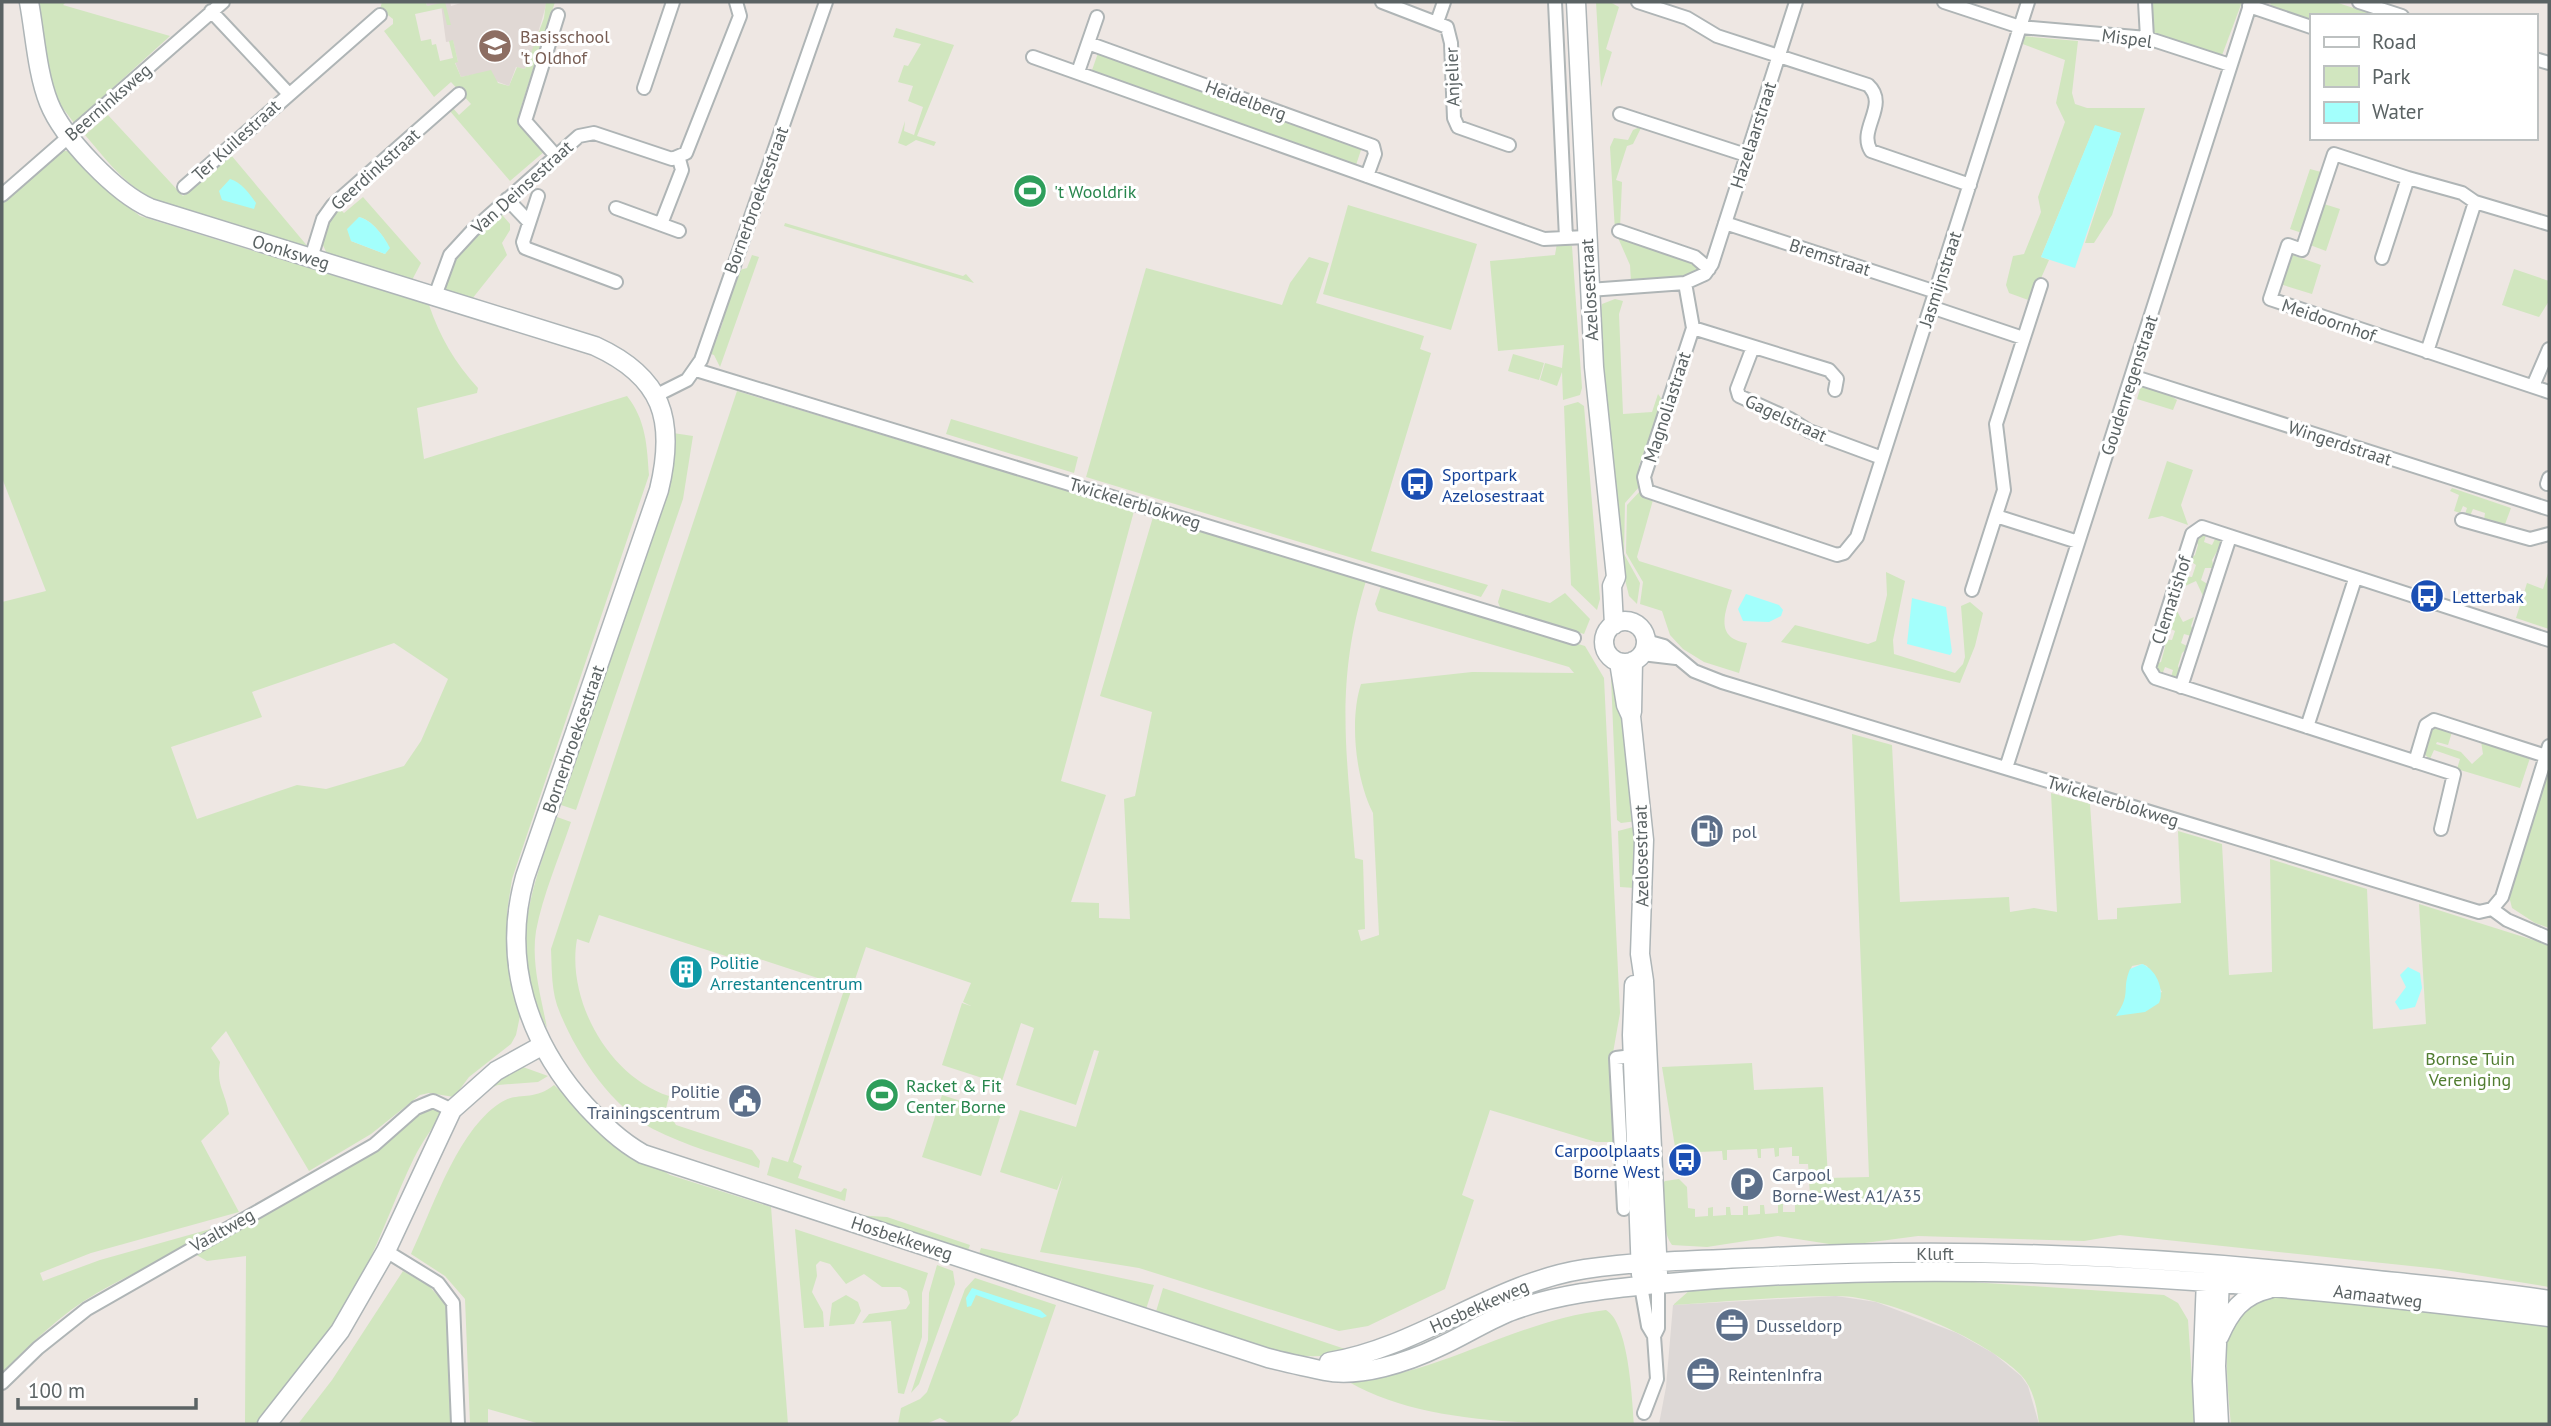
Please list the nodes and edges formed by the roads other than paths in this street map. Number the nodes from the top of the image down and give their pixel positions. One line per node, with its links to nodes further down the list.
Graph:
1 (29, 2): 34 (main road, Oonksweg)
2 (673, 2): 30 (street)
3 (736, 2): 38 (street)
4 (826, 2): 71 (street, Bornerbroeksestraat)
5 (1382, 2): 21 (street)
6 (1444, 2): 21 (street)
7 (1555, 2): 55 (street, Azelosestraat)
8 (1576, 2): 54 (main road, Azelosestraat)
9 (1638, 2): 26 (street)
10 (1796, 2): 26 (street, Hazelaarstraat)
11 (1944, 2): 22 (street, Mispel)
12 (2028, 2): 22 (street, Jasmijnstraat)
13 (2145, 2): 24 (street)
14 (2359, 2): 17 (street)
15 (2250, 4): 23 (street); 28 (street, Goudenregenstraat)
16 (214, 6): 31 (street, Ter Kuilestraat); 34 (street, Beerninksweg)
17 (2396, 14)
18 (380, 15): 31 (street, Ter Kuilestraat)
19 (558, 15): 37 (street)
20 (1097, 17): 25 (street)
21 (1437, 22): 35 (street, Anjelier)
22 (2020, 27): 24 (street, Mispel); 41 (street, Jasmijnstraat)
23 (2310, 27)
24 (2147, 38): 28 (street, Mispel)
25 (1088, 43): 29 (street); 39 (street, Heidelberg)
26 (1778, 56): 36 (street, Hazelaarstraat); 41 (street)
27 (1033, 57): 29 (street, Heidelberg)
28 (2230, 65): 72 (street, Goudenregenstraat)
29 (1078, 72): 39 (street, Heidelberg)
30 (644, 88)
31 (288, 93): 42 (street, Ter Kuilestraat)
32 (459, 94): 56 (street, Geerdinkstraat)
33 (1624, 119): 36 (street)
34 (69, 134): 43 (street, Beerninksweg); 56 (main road, Oonksweg)
35 (1509, 145)
36 (1746, 155): 49 (street, Hazelaarstraat)
37 (556, 156): 38 (street, Van Deinsestraat); 45 (street, Van Deinsestraat)
38 (679, 159): 50 (street)
39 (1367, 176): 55 (street, Heidelberg)
40 (2408, 178): 46 (street, Meidoornhof); 57 (street); 70 (street, Meidoornhof)
41 (1970, 185): 63 (street, Jasmijnstraat)
42 (184, 187)
43 (2, 195)
44 (538, 196): 48 (street)
45 (507, 199): 48 (street); 64 (street, Van Deinsestraat)
46 (2475, 202): 51 (street, Meidoornhof); 70 (street)
47 (616, 208): 50 (street)
48 (529, 222): 59 (street)
49 (1725, 223): 58 (street, Hazelaarstraat); 63 (street, Bremstraat)
50 (661, 224): 52 (street)
51 (2549, 224)
52 (678, 231)
53 (1619, 231): 58 (street)
54 (1586, 237): 55 (street, Heidelberg); 62 (main road, Azelosestraat)
55 (1566, 238)
56 (311, 258): 64 (main road, Oonksweg)
57 (2382, 258)
58 (1709, 269): 60 (street)
59 (616, 282)
60 (1685, 283): 62 (street); 66 (street, Magnoliastraat)
61 (2041, 285): 67 (street)
62 (1589, 290): 87 (main road, Azelosestraat)
63 (1936, 292): 65 (street, Jasmijnstraat)
64 (435, 296): 76 (main road, Oonksweg)
65 (1931, 307): 67 (street); 77 (street, Jasmijnstraat)
66 (1693, 328): 68 (street); 84 (street, Magnoliastraat)
67 (2023, 338): 79 (street)
68 (1753, 347): 74 (street); 77 (street, Gagelstraat)
69 (2549, 349): 73 (street)
70 (2427, 352): 73 (street, Meidoornhof)
71 (696, 370): 76 (street); 88 (street, Twickelerblokweg)
72 (2132, 376): 78 (street, Wingerdstraat); 83 (street, Goudenregenstraat)
73 (2533, 386): 75 (street, Meidoornhof)
74 (1835, 390)
75 (2549, 392)
76 (657, 395): 99 (main road, Bornerbroeksestraat)
77 (1882, 458): 84 (street, Jasmijnstraat)
78 (2549, 509)
79 (1996, 516): 83 (street); 86 (street)
80 (2462, 520): 81 (street)
81 (2549, 534)
82 (2230, 537): 85 (street, Clematishof); 91 (street, Clematishof); 91 (street, Clematishof)
83 (2078, 542): 95 (street, Goudenregenstraat)
84 (1844, 553)
85 (2355, 579): 89 (street, Clematishof); 92 (street)
86 (1972, 590)
87 (1622, 624): 90 (main road); 90 (main road, Azelosestraat)
88 (1574, 638)
89 (2549, 640)
90 (1635, 655): 95 (street, Twickelerblokweg); 100 (main road, Azelosestraat)
91 (2181, 687): 92 (street, Clematishof)
92 (2307, 727): 94 (street, Clematishof)
93 (2548, 753): 94 (street); 97 (street)
94 (2415, 762): 96 (street, Clematishof)
95 (2006, 768): 97 (street, Twickelerblokweg)
96 (2441, 829)
97 (2492, 909): 98 (street, Twickelerblokweg)
98 (2549, 938)
99 (542, 1045): 101 (main road); 111 (main road, Hosbekkeweg)
100 (1640, 1055): 102 (street); 104 (main road, Azelosestraat)
101 (452, 1110): 103 (main road); 112 (street, Vaaltweg)
102 (1624, 1209)
103 (386, 1251): 115 (main road); 116 (street)
104 (1649, 1264): 105 (main road, Kluft); 106 (main road, Azelosestraat); 111 (main road, Hosbekkeweg)
105 (2213, 1274): 106 (main road, Kluft); 107 (main road, Aamaatweg); 108 (main road, Aamaatweg); 110 (main road); 117 (main road)
106 (1650, 1285): 111 (main road, Hosbekkeweg); 114 (street, Azelosestraat)
107 (2280, 1286): 109 (main road, Aamaatweg); 110 (main road)
108 (2549, 1300)
109 (2549, 1317)
110 (2217, 1343): 118 (main road)
111 (1304, 1364)
112 (2, 1383)
113 (1644, 1391): 114 (street, Azelosestraat)
114 (1645, 1419)
115 (267, 1424)
116 (458, 1424)
117 (2204, 1424)
118 (2219, 1424)

